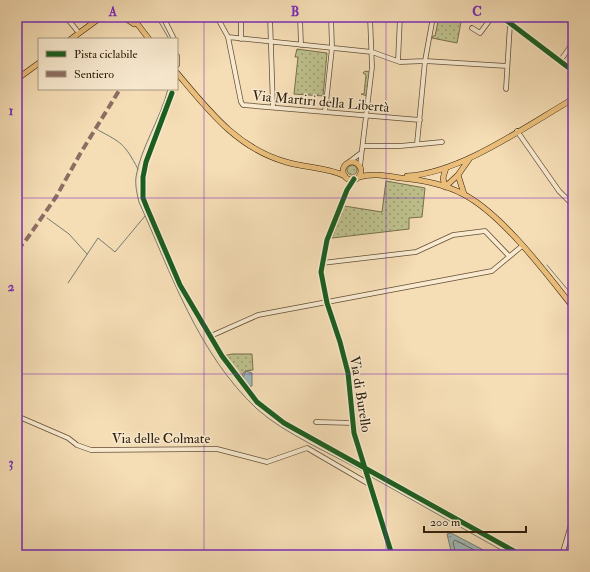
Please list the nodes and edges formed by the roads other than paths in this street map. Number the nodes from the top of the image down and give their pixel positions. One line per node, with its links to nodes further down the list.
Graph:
1 (66, 17): 22 (street)
2 (105, 17): 18 (main road)
3 (116, 17): 4 (main road)
4 (120, 17)
5 (123, 17): 21 (main road)
6 (132, 17): 21 (main road)
7 (163, 17): 26 (street)
8 (217, 17): 23 (street)
9 (241, 17): 27 (street)
10 (270, 17): 28 (street)
11 (300, 17): 30 (street)
12 (331, 17): 31 (street)
13 (370, 17): 32 (street)
14 (400, 17): 33 (street)
15 (434, 17): 34 (street)
16 (492, 17): 20 (street)
17 (502, 17): 19 (street)
18 (99, 18): 22 (main road)
19 (510, 24): 35 (street); 37 (street)
20 (472, 28)
21 (141, 30): 25 (main road)
22 (80, 33): 24 (main road)
23 (228, 37): 27 (street); 43 (street, Via Martiri della Libertà)
24 (72, 38)
25 (147, 38)
26 (174, 38)
27 (241, 39): 28 (street)
28 (271, 42): 30 (street); 43 (street)
29 (573, 43): 35 (street)
30 (301, 45): 31 (street)
31 (332, 48): 32 (street); 44 (street)
32 (372, 52): 33 (street); 45 (street)
33 (398, 61): 34 (street)
34 (425, 61): 37 (street); 46 (street)
35 (560, 61): 38 (street)
36 (38, 64): 40 (main road)
37 (507, 66): 41 (street)
38 (573, 71)
39 (178, 74): 56 (main road)
40 (17, 79)
41 (506, 89)
42 (573, 99): 47 (main road)
43 (273, 107): 44 (street, Via Martiri della Libertà)
44 (325, 112): 45 (street, Via Martiri della Libertà)
45 (366, 116): 46 (street, Via Martiri della Libertà); 50 (street)
46 (420, 120): 49 (street)
47 (517, 131): 52 (main road); 65 (street)
48 (442, 142): 49 (street)
49 (417, 144): 50 (street)
50 (363, 146): 51 (street)
51 (361, 153): 53 (street); 54 (street)
52 (472, 156): 55 (main road); 58 (main road)
53 (347, 164): 54 (main road); 56 (main road); 59 (main road)
54 (360, 167): 57 (main road); 61 (main road)
55 (446, 168): 60 (main road); 62 (main road)
56 (332, 170): 59 (main road)
57 (371, 175): 60 (main road); 61 (main road)
58 (458, 175): 62 (main road); 64 (main road)
59 (346, 177): 61 (main road); 63 (street, Via di Burello)
60 (392, 177): 62 (main road)
61 (357, 178): 63 (street, Via di Burello)
62 (445, 187): 64 (main road)
63 (347, 190): 68 (street, Via di Burello)
64 (464, 194): 66 (main road)
65 (573, 205)
66 (522, 246): 67 (street); 70 (main road)
67 (510, 256): 68 (street); 69 (street)
68 (322, 263): 69 (street, Via di Burello)
69 (327, 303): 71 (street); 74 (street, Via di Burello)
70 (573, 307)
71 (213, 335)
72 (17, 416): 75 (street, Via delle Colmate)
73 (316, 422): 74 (street)
74 (353, 423): 75 (street, Via di Burello)
75 (370, 485): 77 (street, Via di Burello)
76 (573, 518): 78 (street)
77 (392, 555)
78 (562, 555)

